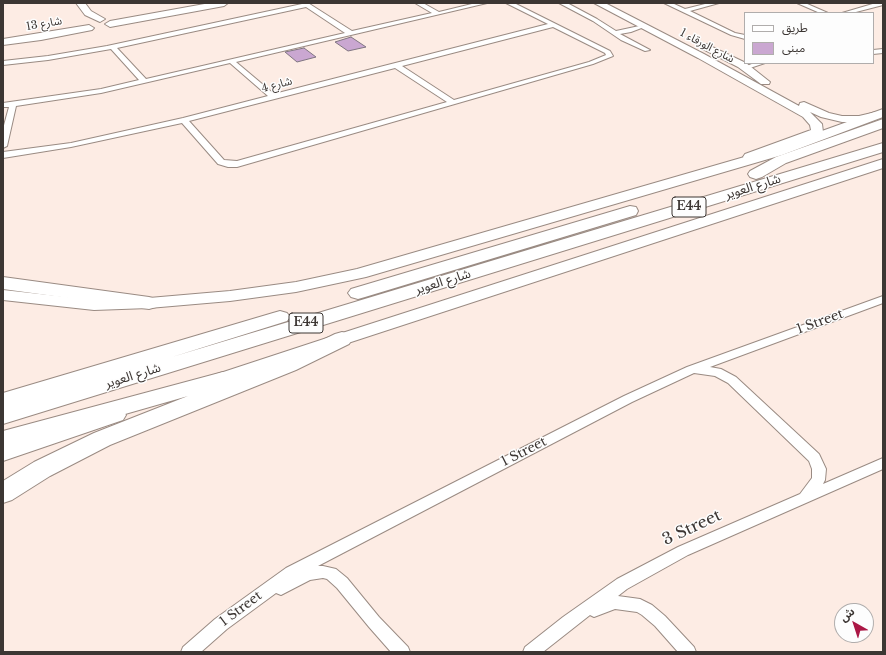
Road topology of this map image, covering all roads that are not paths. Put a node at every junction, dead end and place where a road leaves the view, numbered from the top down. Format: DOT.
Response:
graph roads {
  1 [pos="80,3"];
  2 [pos="209,3"];
  3 [pos="224,3"];
  4 [pos="418,3"];
  5 [pos="484,3"];
  6 [pos="509,3"];
  7 [pos="562,3"];
  8 [pos="598,3"];
  9 [pos="615,3"];
  10 [pos="667,3"];
  11 [pos="716,3"];
  12 [pos="800,3"];
  13 [pos="882,3"];
  14 [pos="306,4"];
  15 [pos="684,11"];
  16 [pos="822,12"];
  17 [pos="849,12"];
  18 [pos="437,14"];
  19 [pos="106,21"];
  20 [pos="87,22"];
  21 [pos="553,25"];
  22 [pos="642,26"];
  23 [pos="350,33"];
  24 [pos="616,33"];
  25 [pos="744,37"];
  26 [pos="3,38"];
  27 [pos="3,42"];
  28 [pos="113,47"];
  29 [pos="647,50"];
  30 [pos="722,55"];
  31 [pos="701,56"];
  32 [pos="231,61"];
  33 [pos="3,63"];
  34 [pos="758,64"];
  35 [pos="396,65"];
  36 [pos="750,66"];
  37 [pos="144,81"];
  38 [pos="272,97"];
  39 [pos="452,102"];
  40 [pos="12,104"];
  41 [pos="3,105"];
  42 [pos="882,117"];
  43 [pos="184,120"];
  44 [pos="883,135"];
  45 [pos="3,146"];
  46 [pos="883,147"];
  47 [pos="3,155"];
  48 [pos="883,164"];
  49 [pos="718,168"];
  50 [pos="883,168"];
  51 [pos="860,171"];
  52 [pos="763,178"];
  53 [pos="3,283"];
  54 [pos="3,295"];
  55 [pos="883,299"];
  56 [pos="149,303"];
  57 [pos="342,339"];
  58 [pos="692,370"];
  59 [pos="233,376"];
  60 [pos="3,401"];
  61 [pos="3,416"];
  62 [pos="3,440"];
  63 [pos="3,453"];
  64 [pos="883,463"];
  65 [pos="3,493"];
  66 [pos="804,497"];
  67 [pos="249,603"];
  68 [pos="568,622"];
  69 [pos="189,652"];
  70 [pos="402,652"];
  71 [pos="531,652"];
  72 [pos="688,652"];
  1 -- 20 [label="main road"];
  2 -- 19 [label="main road"];
  3 -- 19 [label="main road"];
  4 -- 18 [label="street"];
  5 -- 18 [label="street"];
  6 -- 21 [label="street"];
  7 -- 24 [label="street"];
  8 -- 22 [label="main road, شارع الورقاء 1"];
  9 -- 30 [label="main road, شارع الورقاء 1"];
  10 -- 15 [label="street"];
  11 -- 15 [label="street"];
  12 -- 16 [label="street"];
  13 -- 17 [label="street"];
  14 -- 23 [label="street"];
  14 -- 28 [label="street"];
  15 -- 25 [label="street"];
  18 -- 23 [label="street"];
  19 -- 20 [label="main road"];
  20 -- 26 [label="main road, شارع 13"];
  20 -- 27 [label="main road, شارع 13"];
  21 -- 35 [label="street, شارع 4"];
  21 -- 39 [label="street"];
  22 -- 24 [label="street"];
  22 -- 31 [label="main road, شارع الورقاء 1"];
  23 -- 32 [label="street"];
  24 -- 29 [label="street"];
  28 -- 33 [label="street"];
  28 -- 37 [label="street"];
  30 -- 31 [label="main road"];
  30 -- 42 [label="main road, شارع الورقاء 1"];
  31 -- 49 [label="main road, شارع الورقاء 1"];
  32 -- 37 [label="street"];
  32 -- 38 [label="street"];
  34 -- 36 [label="street"];
  35 -- 38 [label="street, شارع 4"];
  35 -- 39 [label="street"];
  37 -- 40 [label="street"];
  38 -- 43 [label="street, شارع 4"];
  39 -- 43 [label="street"];
  40 -- 41 [label="street"];
  40 -- 45 [label="street"];
  42 -- 49 [label="main road"];
  42 -- 52 [label="highway"];
  43 -- 47 [label="street, شارع 4"];
  44 -- 52 [label="highway, شارع العوير / E44"];
  46 -- 52 [label="highway, شارع العوير / E44"];
  48 -- 51 [label="main road"];
  49 -- 56 [label="main road"];
  50 -- 51 [label="main road"];
  51 -- 57 [label="main road"];
  52 -- 60 [label="highway, شارع العوير / E44"];
  52 -- 61 [label="highway, شارع العوير / E44"];
  53 -- 56 [label="highway"];
  54 -- 56 [label="main road"];
  55 -- 58 [label="street, 1 Street"];
  57 -- 59 [label="main road"];
  57 -- 65 [label="highway"];
  58 -- 66 [label="street"];
  58 -- 67 [label="street, 1 Street"];
  59 -- 62 [label="highway"];
  59 -- 63 [label="main road"];
  64 -- 66 [label="street, 3 Street"];
  66 -- 68 [label="street, 3 Street"];
  67 -- 69 [label="street, 1 Street"];
  67 -- 70 [label="street"];
  68 -- 71 [label="street, 3 Street"];
  68 -- 72 [label="street"];
}
